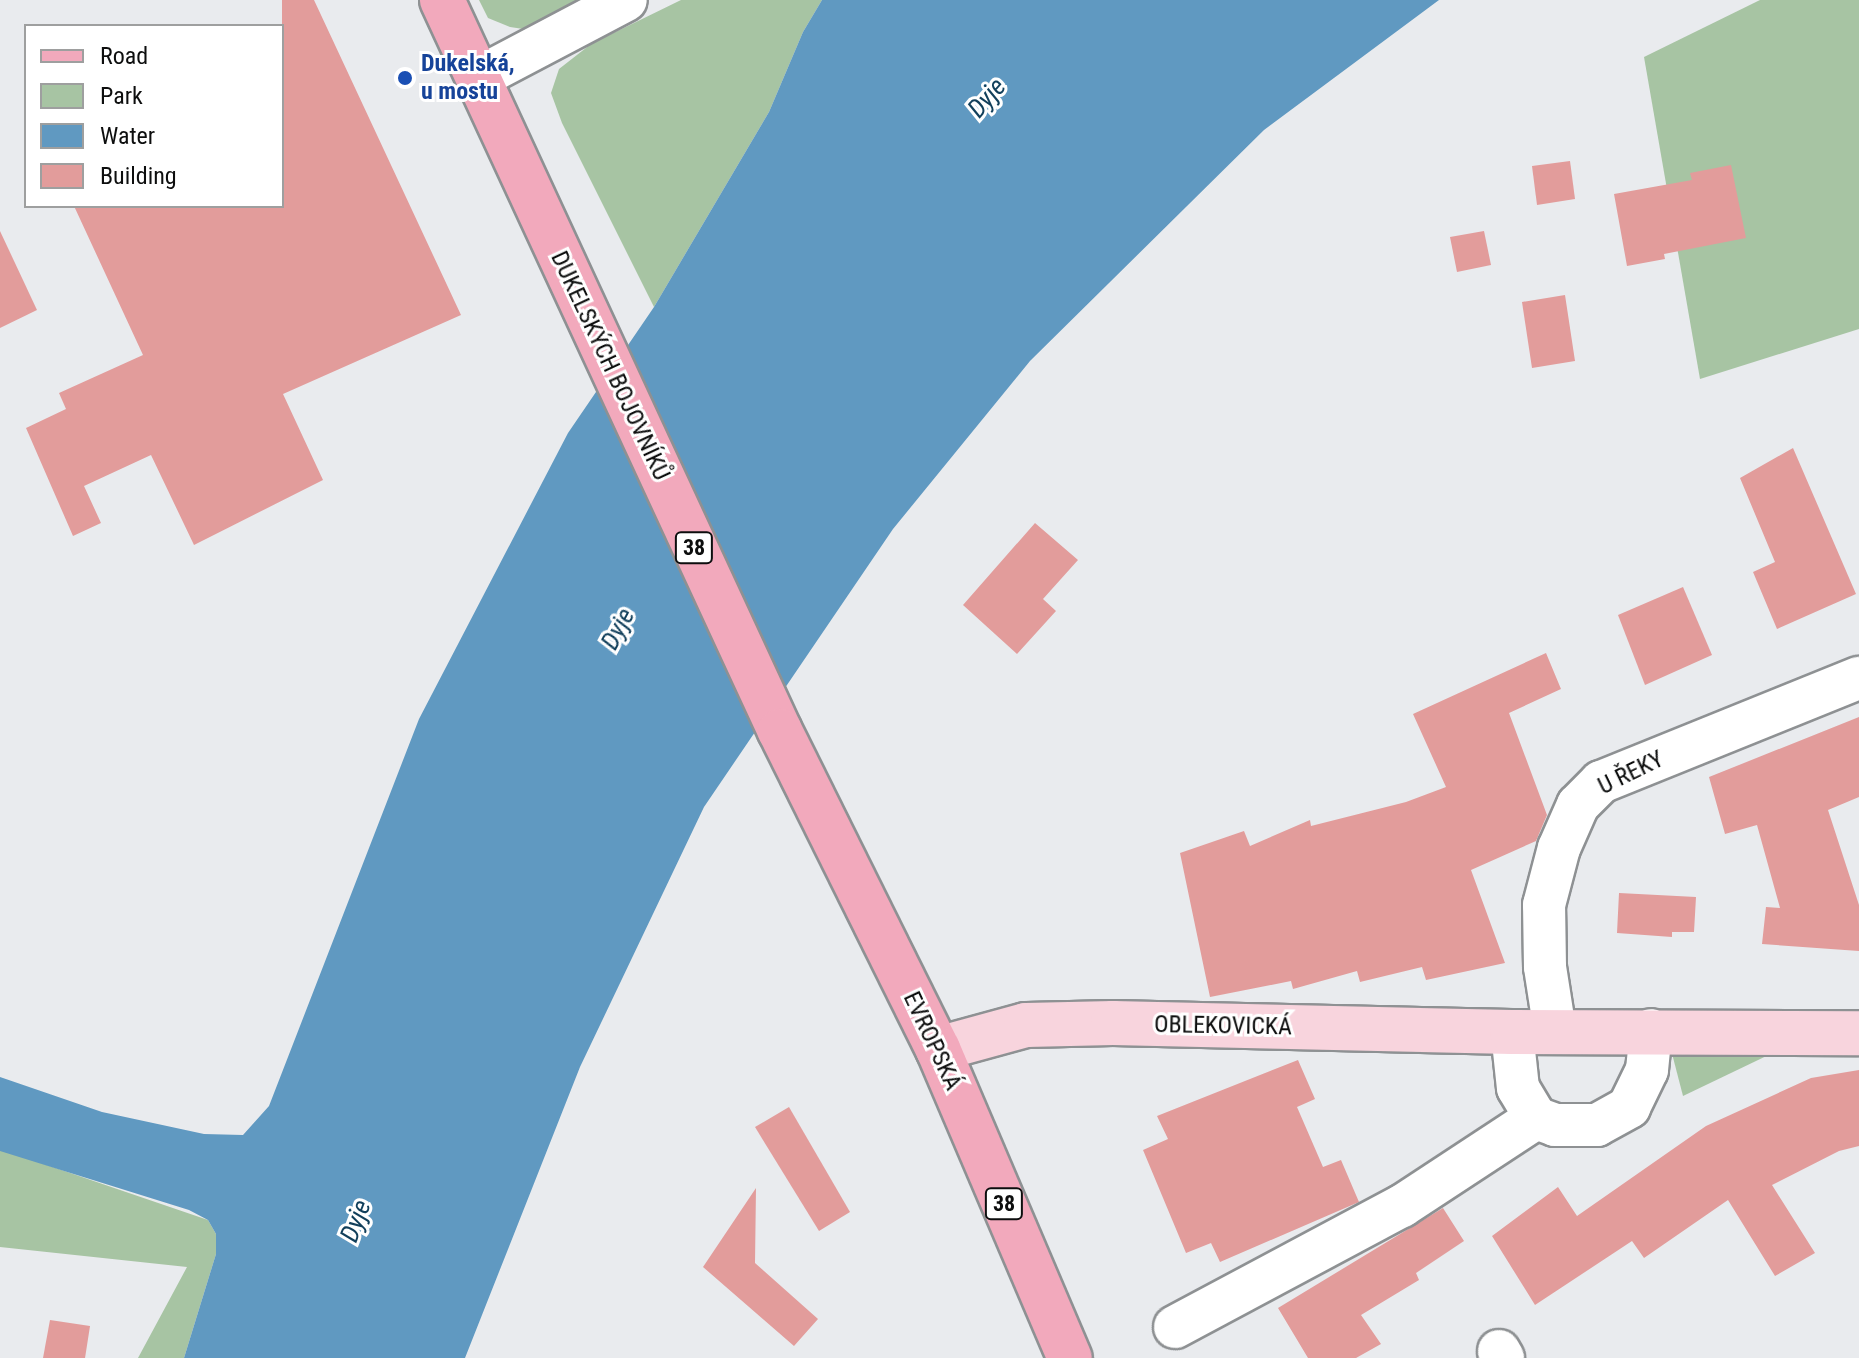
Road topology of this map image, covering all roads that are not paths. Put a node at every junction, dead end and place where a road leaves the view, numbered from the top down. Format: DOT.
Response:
graph roads {
  1 [pos="442,0"];
  2 [pos="626,0"];
  3 [pos="478,78"];
  4 [pos="1859,678"];
  5 [pos="780,731"];
  6 [pos="1651,1030"];
  7 [pos="1555,1031"];
  8 [pos="1512,1032"];
  9 [pos="1859,1033"];
  10 [pos="938,1049"];
  11 [pos="1536,1118"];
  12 [pos="1175,1327"];
  13 [pos="1070,1358"];
  1 -- 3 [label="main road, DUKELSKÝCH BOJOVNÍKŮ / 38"];
  2 -- 3 [label="street"];
  3 -- 5 [label="main road, DUKELSKÝCH BOJOVNÍKŮ / 38"];
  4 -- 7 [label="street, U ŘEKY"];
  5 -- 10 [label="main road, EVROPSKÁ / 38"];
  6 -- 7 [label="street, OBLEKOVICKÁ"];
  6 -- 9 [label="street, OBLEKOVICKÁ"];
  6 -- 11 [label="street"];
  7 -- 8 [label="street, OBLEKOVICKÁ"];
  8 -- 10 [label="street, OBLEKOVICKÁ"];
  8 -- 11 [label="street"];
  10 -- 13 [label="main road, EVROPSKÁ / 38"];
  11 -- 12 [label="street"];
}
